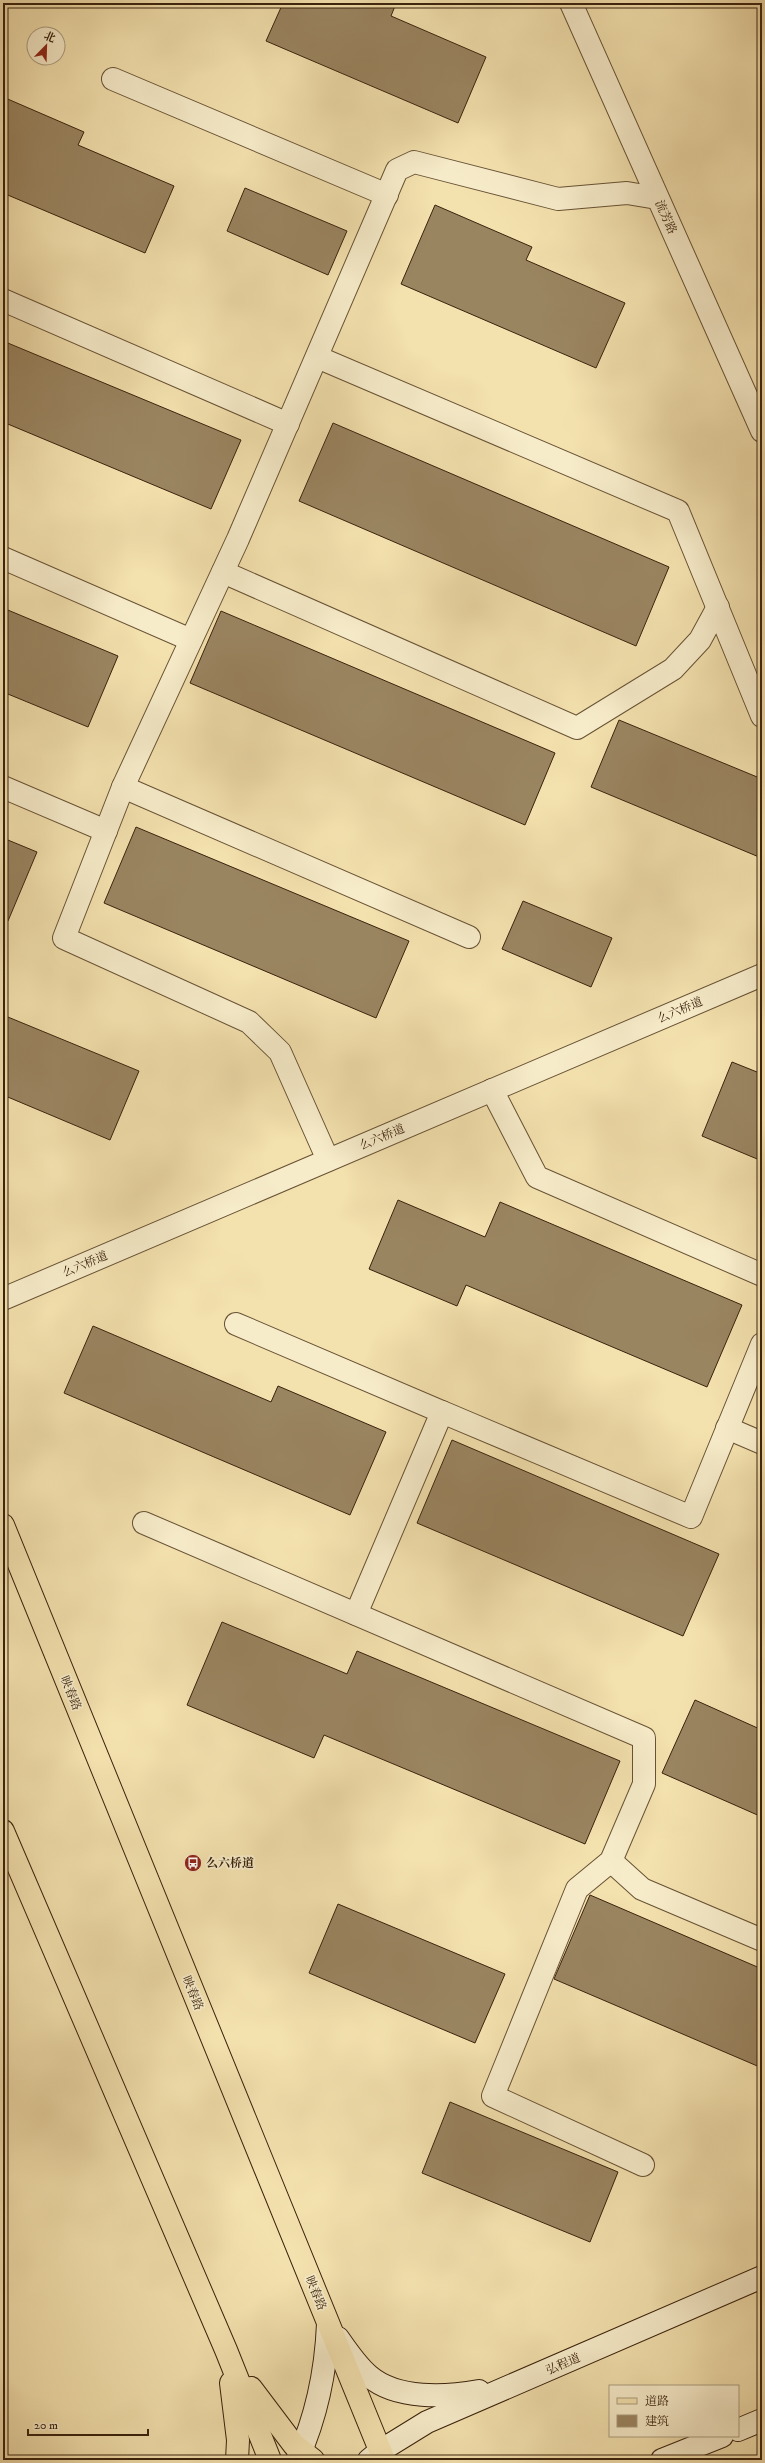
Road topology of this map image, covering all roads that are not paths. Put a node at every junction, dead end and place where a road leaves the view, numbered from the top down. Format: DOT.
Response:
graph roads {
  1 [pos="571,3"];
  2 [pos="113,79"];
  3 [pos="387,195"];
  4 [pos="657,198"];
  5 [pos="3,300"];
  6 [pos="317,357"];
  7 [pos="288,424"];
  8 [pos="762,432"];
  9 [pos="3,558"];
  10 [pos="223,572"];
  11 [pos="718,607"];
  12 [pos="191,640"];
  13 [pos="762,716"];
  14 [pos="3,787"];
  15 [pos="123,787"];
  16 [pos="106,831"];
  17 [pos="469,937"];
  18 [pos="762,975"];
  19 [pos="492,1090"];
  20 [pos="328,1160"];
  21 [pos="762,1275"];
  22 [pos="3,1299"];
  23 [pos="236,1324"];
  24 [pos="762,1344"];
  25 [pos="442,1412"];
  26 [pos="727,1428"];
  27 [pos="762,1443"];
  28 [pos="144,1523"];
  29 [pos="3,1525"];
  30 [pos="356,1614"];
  31 [pos="3,1831"];
  32 [pos="611,1861"];
  33 [pos="762,1940"];
  34 [pos="643,2165"];
  35 [pos="762,2277"];
  36 [pos="328,2324"];
  37 [pos="226,2350"];
  38 [pos="512,2386"];
  39 [pos="762,2420"];
  40 [pos="739,2430"];
  41 [pos="720,2437"];
  42 [pos="303,2457"];
  43 [pos="377,2457"];
  44 [pos="237,2460"];
  45 [pos="270,2460"];
  46 [pos="662,2460"];
  1 -- 4 [label="street, 流芳路"];
  2 -- 3 [label="street"];
  3 -- 4 [label="street"];
  3 -- 6 [label="street"];
  4 -- 8 [label="street, 流芳路"];
  5 -- 7 [label="street"];
  6 -- 7 [label="street"];
  6 -- 11 [label="street"];
  7 -- 10 [label="street"];
  9 -- 12 [label="street"];
  10 -- 11 [label="street"];
  10 -- 12 [label="street"];
  11 -- 13 [label="street"];
  12 -- 15 [label="street"];
  14 -- 16 [label="street"];
  15 -- 16 [label="street"];
  15 -- 17 [label="street"];
  16 -- 20 [label="street"];
  18 -- 19 [label="street, 么六桥道"];
  19 -- 20 [label="street, 么六桥道"];
  19 -- 21 [label="street"];
  20 -- 22 [label="street, 么六桥道"];
  23 -- 25 [label="street"];
  24 -- 26 [label="street"];
  25 -- 26 [label="street"];
  25 -- 30 [label="street"];
  26 -- 27 [label="street"];
  28 -- 30 [label="street"];
  29 -- 36 [label="main road, 映春路"];
  30 -- 32 [label="street"];
  31 -- 37 [label="main road"];
  32 -- 33 [label="street"];
  32 -- 34 [label="street"];
  35 -- 38 [label="street, 弘程道"];
  36 -- 38 [label="street"];
  36 -- 42 [label="street"];
  36 -- 43 [label="main road, 映春路"];
  37 -- 42 [label="main road"];
  37 -- 44 [label="main road"];
  37 -- 45 [label="main road"];
  38 -- 43 [label="street, 弘程道"];
  39 -- 40 [label="street"];
  41 -- 46 [label="street"];
}
